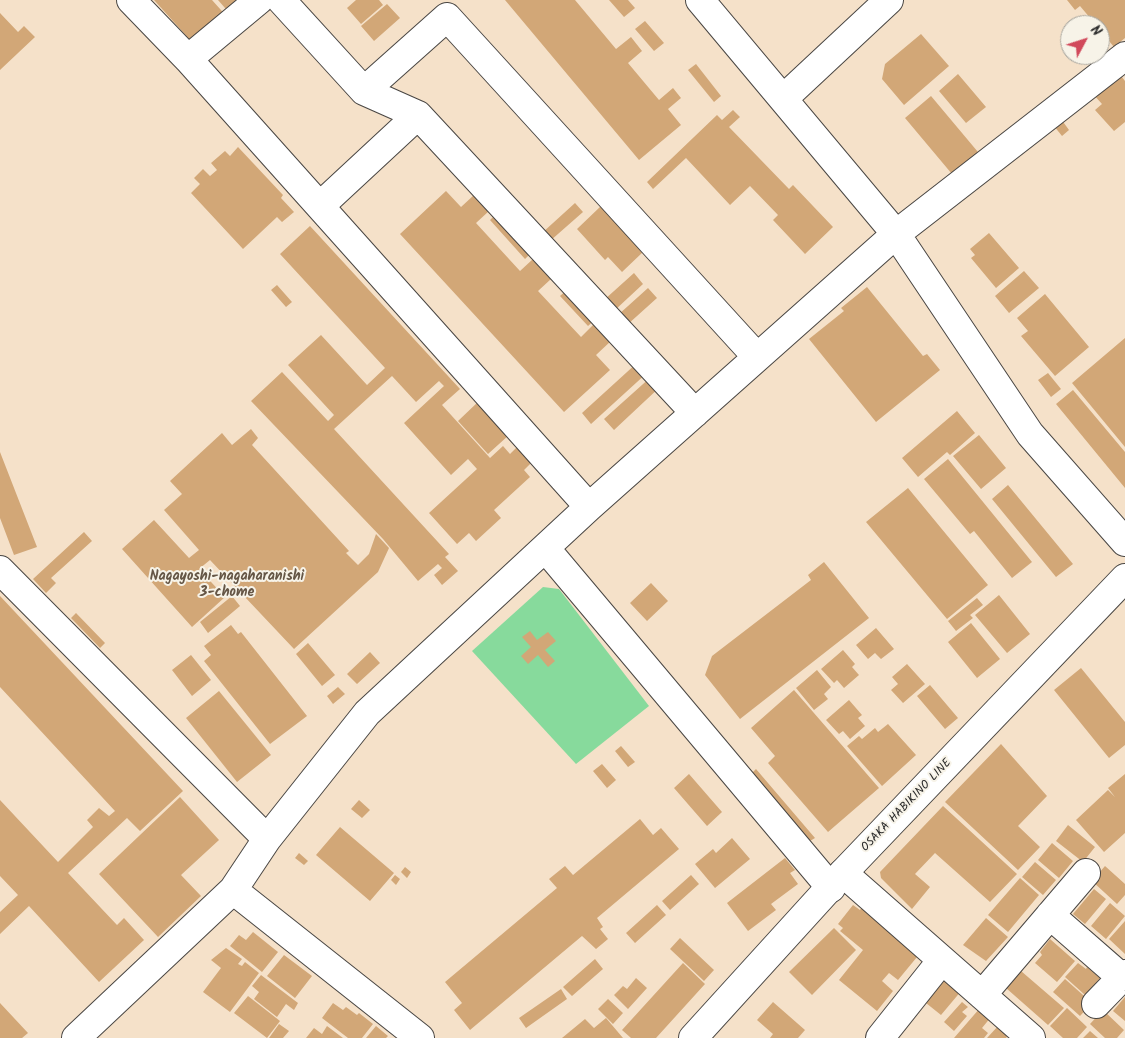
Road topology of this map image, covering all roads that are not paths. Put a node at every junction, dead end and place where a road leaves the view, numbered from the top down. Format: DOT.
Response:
graph roads {
  1 [pos="131,0"];
  2 [pos="259,0"];
  3 [pos="281,0"];
  4 [pos="700,0"];
  5 [pos="889,0"];
  6 [pos="1125,56"];
  7 [pos="188,59"];
  8 [pos="364,91"];
  9 [pos="784,98"];
  10 [pos="418,115"];
  11 [pos="320,206"];
  12 [pos="896,234"];
  13 [pos="757,357"];
  14 [pos="695,413"];
  15 [pos="589,507"];
  16 [pos="1125,542"];
  17 [pos="546,548"];
  18 [pos="0,570"];
  19 [pos="1125,578"];
  20 [pos="267,839"];
  21 [pos="1086,873"];
  22 [pos="837,881"];
  23 [pos="233,890"];
  24 [pos="1050,915"];
  25 [pos="942,960"];
  26 [pos="1123,976"];
  27 [pos="982,994"];
  28 [pos="1096,1004"];
  29 [pos="76,1038"];
  30 [pos="420,1038"];
  31 [pos="693,1038"];
  32 [pos="880,1038"];
  33 [pos="1032,1038"];
  1 -- 7 [label="street"];
  2 -- 7 [label="street"];
  3 -- 8 [label="street"];
  4 -- 9 [label="street"];
  5 -- 9 [label="street"];
  6 -- 12 [label="street"];
  7 -- 11 [label="street"];
  8 -- 10 [label="street"];
  8 -- 13 [label="street"];
  9 -- 12 [label="street"];
  10 -- 11 [label="street"];
  10 -- 14 [label="street"];
  11 -- 15 [label="street"];
  12 -- 13 [label="street"];
  12 -- 16 [label="street"];
  13 -- 14 [label="street"];
  14 -- 15 [label="street"];
  15 -- 17 [label="street"];
  17 -- 20 [label="street"];
  17 -- 22 [label="street"];
  18 -- 20 [label="street"];
  19 -- 22 [label="street, OSAKA HABIKINO LINE"];
  20 -- 23 [label="street"];
  21 -- 24 [label="street"];
  22 -- 25 [label="street"];
  22 -- 31 [label="street, OSAKA HABIKINO LINE"];
  23 -- 29 [label="street"];
  23 -- 30 [label="street"];
  24 -- 26 [label="street"];
  24 -- 27 [label="street"];
  25 -- 27 [label="street"];
  25 -- 32 [label="street"];
  26 -- 28 [label="street"];
  27 -- 33 [label="street"];
}
